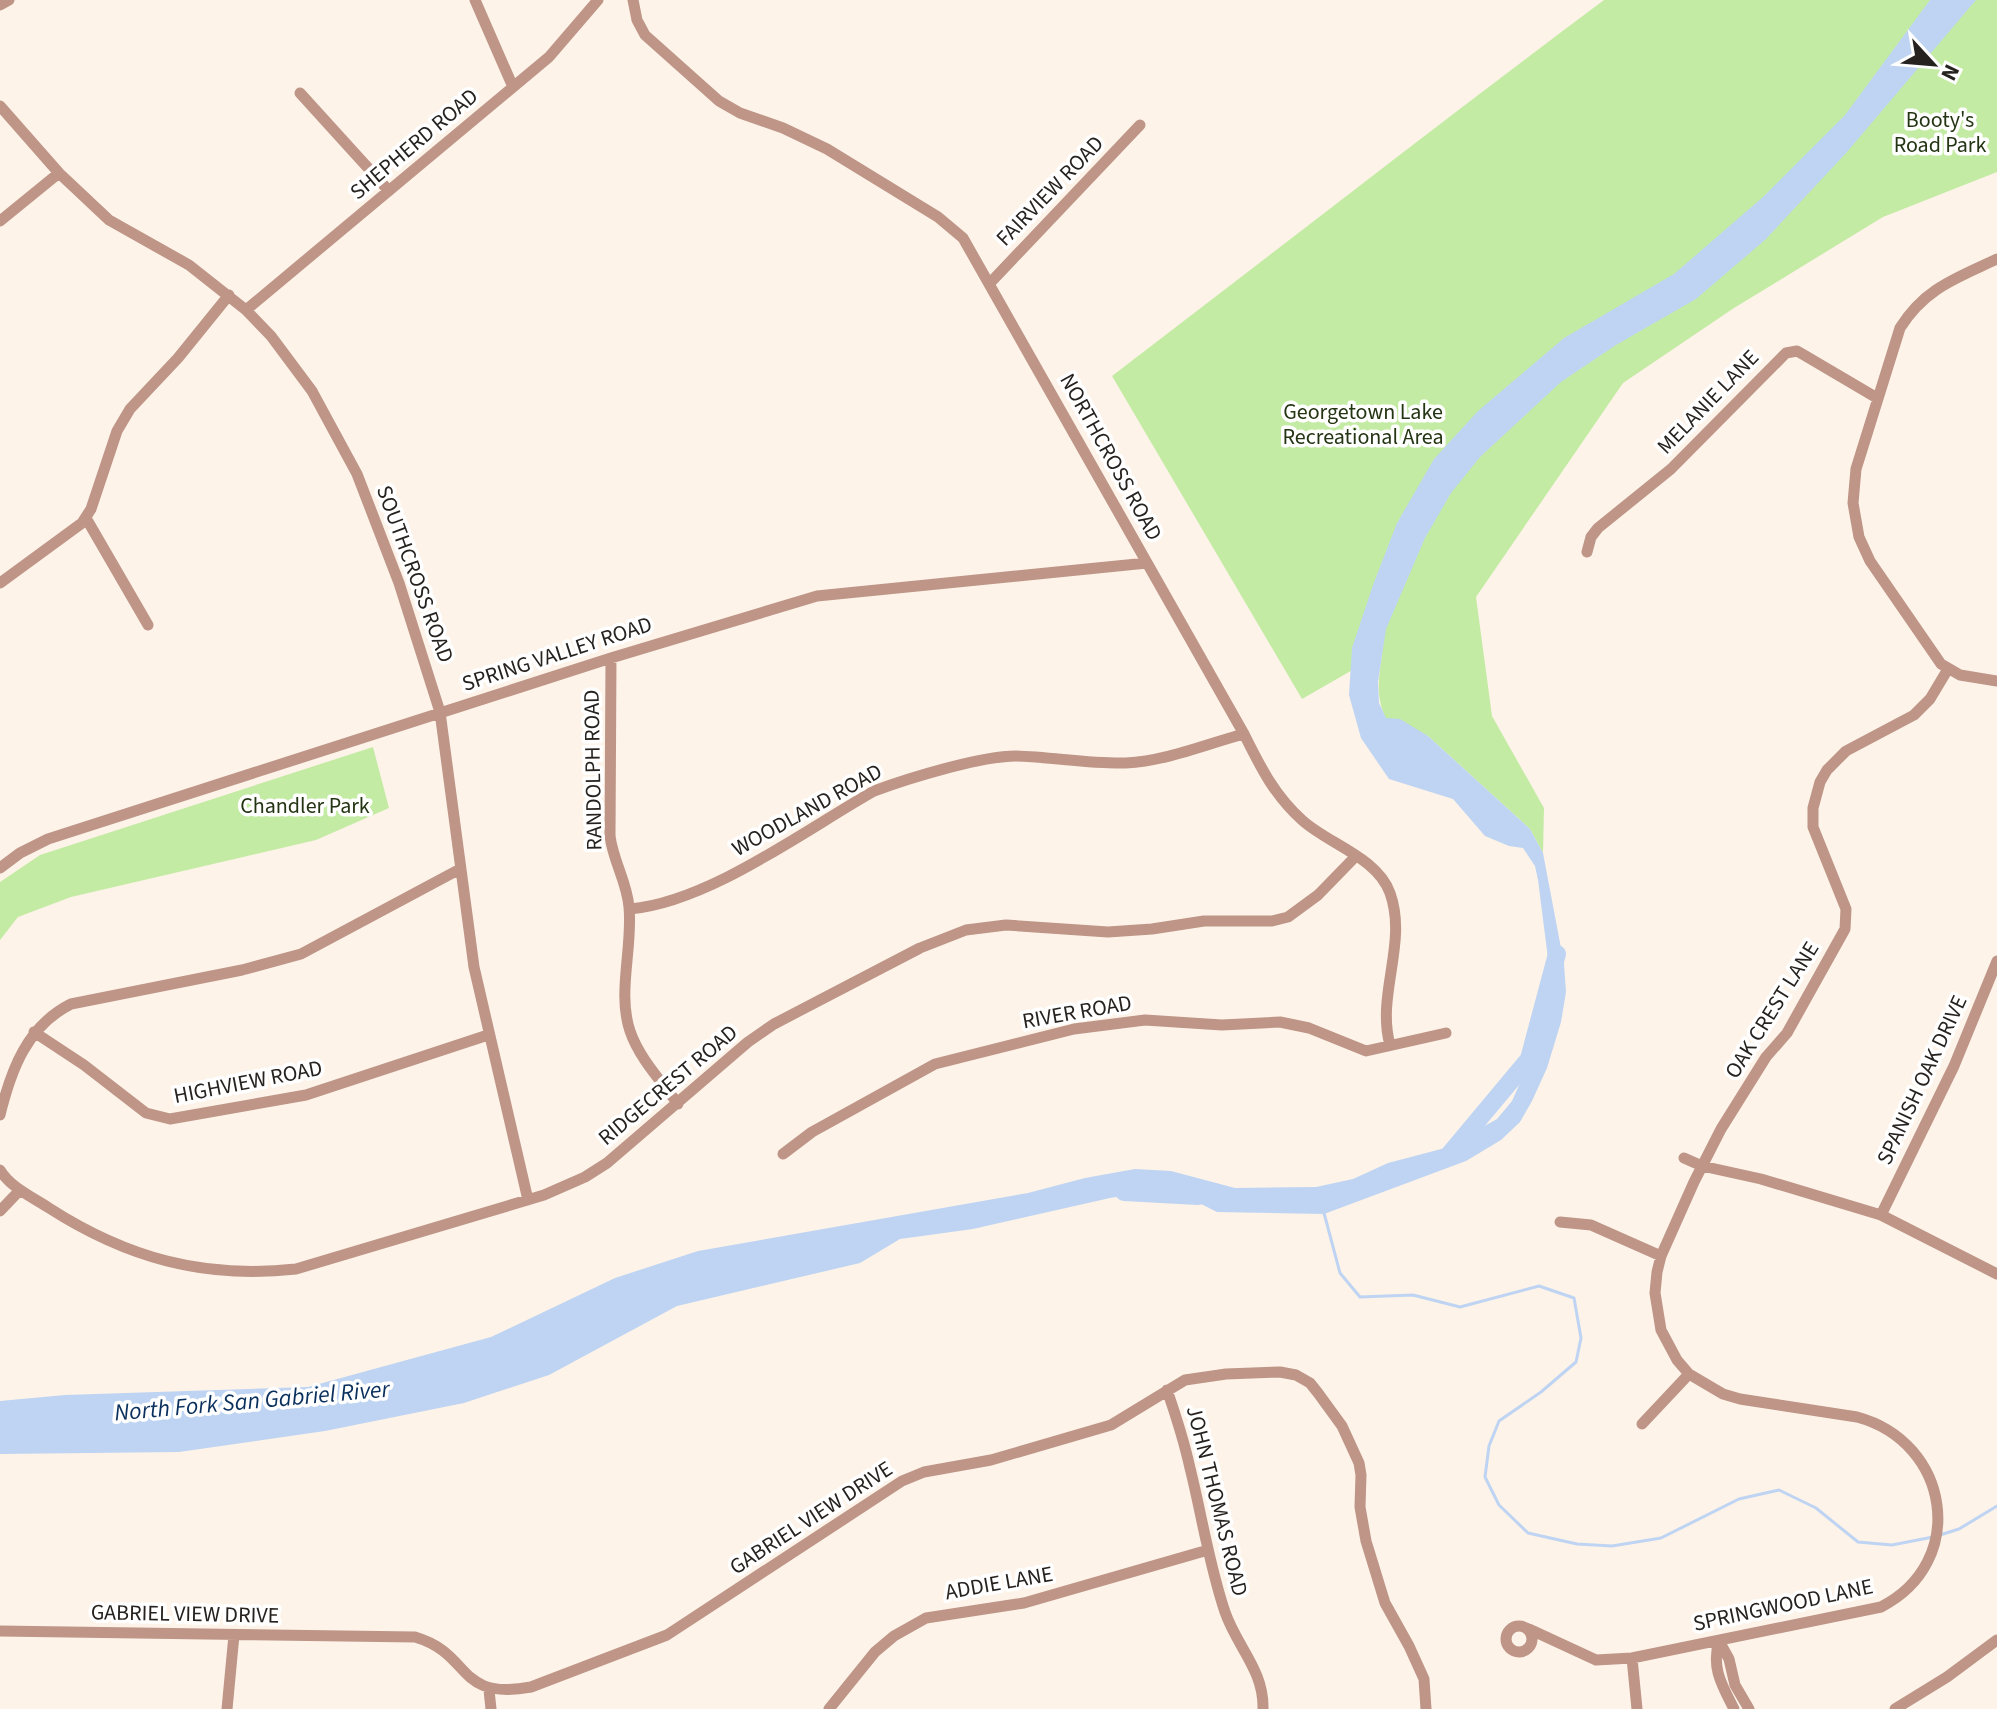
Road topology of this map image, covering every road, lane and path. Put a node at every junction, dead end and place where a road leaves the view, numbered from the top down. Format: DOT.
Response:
graph roads {
  1 [pos="9,0"];
  2 [pos="475,0"];
  3 [pos="598,0"];
  4 [pos="633,0"];
  5 [pos="0,5"];
  6 [pos="513,87"];
  7 [pos="300,93"];
  8 [pos="0,106"];
  9 [pos="1140,125"];
  10 [pos="59,173"];
  11 [pos="389,191"];
  12 [pos="0,221"];
  13 [pos="1997,259"];
  14 [pos="990,283"];
  15 [pos="229,295"];
  16 [pos="246,310"];
  17 [pos="1877,398"];
  18 [pos="86,518"];
  19 [pos="1587,552"];
  20 [pos="1147,563"];
  21 [pos="0,583"];
  22 [pos="148,625"];
  23 [pos="611,658"];
  24 [pos="1948,669"];
  25 [pos="1997,681"];
  26 [pos="440,712"];
  27 [pos="1244,734"];
  28 [pos="1355,857"];
  29 [pos="0,868"];
  30 [pos="460,869"];
  31 [pos="630,909"];
  32 [pos="1997,961"];
  33 [pos="34,1032"];
  34 [pos="1446,1033"];
  35 [pos="488,1035"];
  36 [pos="1390,1045"];
  37 [pos="678,1104"];
  38 [pos="0,1115"];
  39 [pos="783,1154"];
  40 [pos="1684,1158"];
  41 [pos="1702,1166"];
  42 [pos="0,1170"];
  43 [pos="20,1190"];
  44 [pos="528,1200"];
  45 [pos="0,1211"];
  46 [pos="1881,1215"];
  47 [pos="1560,1222"];
  48 [pos="1661,1256"];
  49 [pos="1997,1274"];
  50 [pos="1689,1374"];
  51 [pos="1167,1390"];
  52 [pos="1642,1424"];
  53 [pos="1208,1550"];
  54 [pos="1529,1629"];
  55 [pos="0,1631"];
  56 [pos="234,1635"];
  57 [pos="1997,1640"];
  58 [pos="1719,1641"];
  59 [pos="1632,1658"];
  60 [pos="489,1690"];
  61 [pos="227,1709"];
  62 [pos="491,1709"];
  63 [pos="829,1709"];
  64 [pos="1263,1709"];
  65 [pos="1426,1709"];
  66 [pos="1637,1709"];
  67 [pos="1734,1709"];
  68 [pos="1749,1709"];
  69 [pos="1895,1709"];
  1 -- 5 [label="street"];
  2 -- 6 [label="street"];
  3 -- 6 [label="street, SHEPHERD ROAD"];
  4 -- 14 [label="street, NORTHCROSS ROAD"];
  6 -- 11 [label="street, SHEPHERD ROAD"];
  7 -- 11 [label="street"];
  8 -- 10 [label="street, SOUTHCROSS ROAD"];
  9 -- 14 [label="street, FAIRVIEW ROAD"];
  10 -- 12 [label="street"];
  10 -- 15 [label="street, SOUTHCROSS ROAD"];
  11 -- 16 [label="street, SHEPHERD ROAD"];
  13 -- 17 [label="street"];
  14 -- 20 [label="street, NORTHCROSS ROAD"];
  15 -- 16 [label="street, SOUTHCROSS ROAD"];
  15 -- 18 [label="street"];
  16 -- 26 [label="street, SOUTHCROSS ROAD"];
  17 -- 19 [label="street, MELANIE LANE"];
  17 -- 24 [label="street"];
  18 -- 21 [label="street"];
  18 -- 22 [label="street"];
  20 -- 23 [label="street, SPRING VALLEY ROAD"];
  20 -- 27 [label="street, NORTHCROSS ROAD"];
  23 -- 26 [label="street, SPRING VALLEY ROAD"];
  23 -- 31 [label="street, RANDOLPH ROAD"];
  24 -- 25 [label="street"];
  24 -- 41 [label="street, OAK CREST LANE"];
  26 -- 29 [label="street, SPRING VALLEY ROAD"];
  26 -- 30 [label="street, SOUTHCROSS ROAD"];
  27 -- 28 [label="street, NORTHCROSS ROAD"];
  27 -- 31 [label="street, WOODLAND ROAD"];
  28 -- 36 [label="street, NORTHCROSS ROAD"];
  28 -- 37 [label="street, RIDGECREST ROAD"];
  30 -- 33 [label="street"];
  30 -- 35 [label="street, SOUTHCROSS ROAD"];
  31 -- 37 [label="street, RANDOLPH ROAD"];
  32 -- 46 [label="street, SPANISH OAK DRIVE"];
  33 -- 35 [label="street, HIGHVIEW ROAD"];
  33 -- 38 [label="street"];
  34 -- 36 [label="street, RIVER ROAD"];
  35 -- 44 [label="street, SOUTHCROSS ROAD"];
  36 -- 39 [label="street, RIVER ROAD"];
  37 -- 44 [label="street, RIDGECREST ROAD"];
  40 -- 41 [label="street"];
  41 -- 46 [label="street"];
  41 -- 48 [label="street, SPRINGWOOD LANE"];
  42 -- 43 [label="street, RIDGECREST ROAD"];
  43 -- 44 [label="street, RIDGECREST ROAD"];
  43 -- 45 [label="street"];
  46 -- 49 [label="street"];
  47 -- 48 [label="street"];
  48 -- 50 [label="street, SPRINGWOOD LANE"];
  50 -- 52 [label="street"];
  50 -- 58 [label="street, SPRINGWOOD LANE"];
  51 -- 53 [label="street, JOHN THOMAS ROAD"];
  51 -- 60 [label="street, GABRIEL VIEW DRIVE"];
  51 -- 65 [label="street, GABRIEL VIEW DRIVE"];
  53 -- 63 [label="street, ADDIE LANE"];
  53 -- 64 [label="street, JOHN THOMAS ROAD"];
  54 -- 59 [label="street, SPRINGWOOD LANE"];
  55 -- 56 [label="street, GABRIEL VIEW DRIVE"];
  56 -- 60 [label="street, GABRIEL VIEW DRIVE"];
  56 -- 61 [label="street"];
  57 -- 69 [label="street"];
  58 -- 59 [label="street, SPRINGWOOD LANE"];
  58 -- 67 [label="street"];
  58 -- 68 [label="street"];
  59 -- 66 [label="street"];
  60 -- 62 [label="street"];
}
